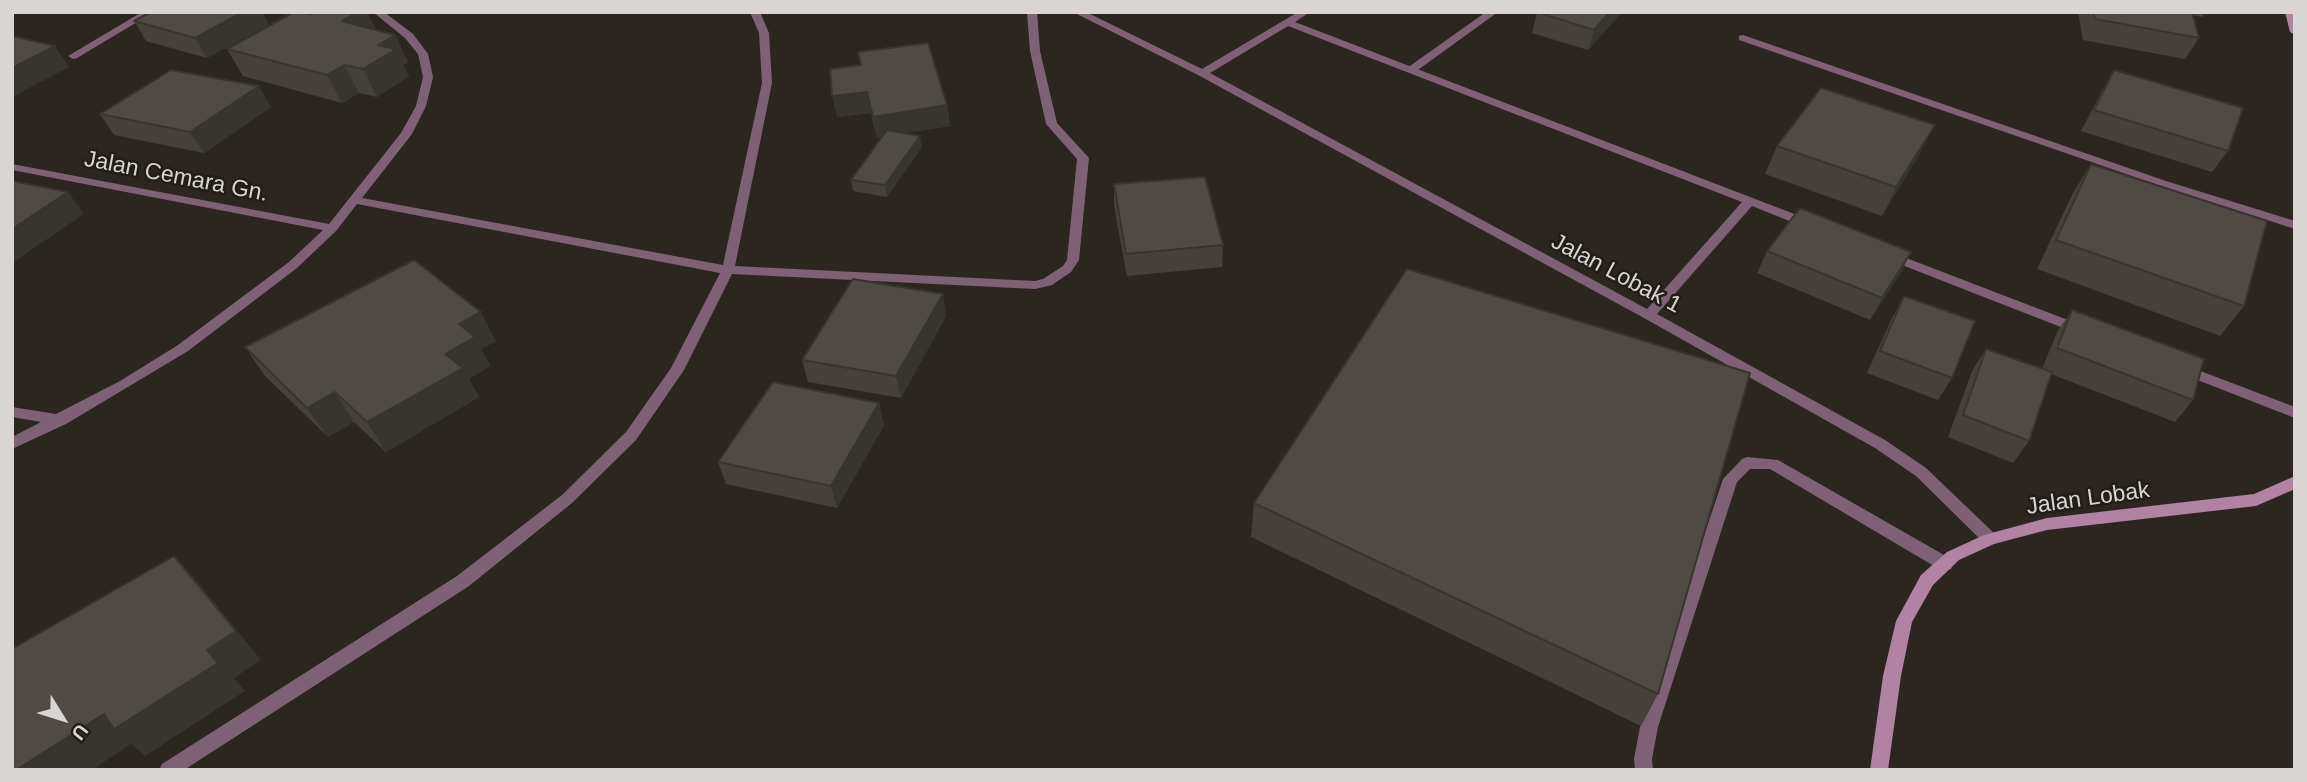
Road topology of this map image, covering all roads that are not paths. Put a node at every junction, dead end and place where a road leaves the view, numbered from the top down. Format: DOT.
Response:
graph roads {
  1 [pos="149,12"];
  2 [pos="378,12"];
  3 [pos="755,12"];
  4 [pos="1032,12"];
  5 [pos="1078,12"];
  6 [pos="1305,12"];
  7 [pos="1493,12"];
  8 [pos="2290,12"];
  9 [pos="1288,23"];
  10 [pos="2295,32"];
  11 [pos="1743,38"];
  12 [pos="73,56"];
  13 [pos="1411,71"];
  14 [pos="1202,73"];
  15 [pos="12,167"];
  16 [pos="353,200"];
  17 [pos="1751,201"];
  18 [pos="2295,225"];
  19 [pos="332,228"];
  20 [pos="1828,231"];
  21 [pos="1880,252"];
  22 [pos="728,270"];
  23 [pos="1649,315"];
  24 [pos="2100,337"];
  25 [pos="2165,362"];
  26 [pos="12,412"];
  27 [pos="2295,413"];
  28 [pos="61,420"];
  29 [pos="12,444"];
  30 [pos="2295,482"];
  31 [pos="1990,539"];
  32 [pos="1945,564"];
  33 [pos="168,770"];
  34 [pos="1644,770"];
  35 [pos="1879,770"];
  1 -- 12 [label="street"];
  2 -- 16 [label="street"];
  3 -- 22 [label="street"];
  4 -- 22 [label="street"];
  5 -- 14 [label="street, Jalan Lobak 1"];
  6 -- 9 [label="street"];
  7 -- 13 [label="street"];
  8 -- 10 [label="main road"];
  9 -- 13 [label="street"];
  9 -- 14 [label="street"];
  11 -- 18 [label="street"];
  13 -- 17 [label="street"];
  14 -- 23 [label="street, Jalan Lobak 1"];
  15 -- 19 [label="street, Jalan Cemara Gn."];
  16 -- 19 [label="street"];
  16 -- 22 [label="street"];
  17 -- 20 [label="street"];
  17 -- 23 [label="street"];
  19 -- 28 [label="street"];
  21 -- 24 [label="street"];
  22 -- 33 [label="street"];
  23 -- 31 [label="street, Jalan Lobak 1"];
  25 -- 27 [label="street"];
  26 -- 28 [label="street"];
  28 -- 29 [label="street"];
  30 -- 31 [label="main road, Jalan Lobak"];
  31 -- 32 [label="main road, Jalan Lobak"];
  32 -- 34 [label="street"];
  32 -- 35 [label="main road, Jalan Lobak"];
}
